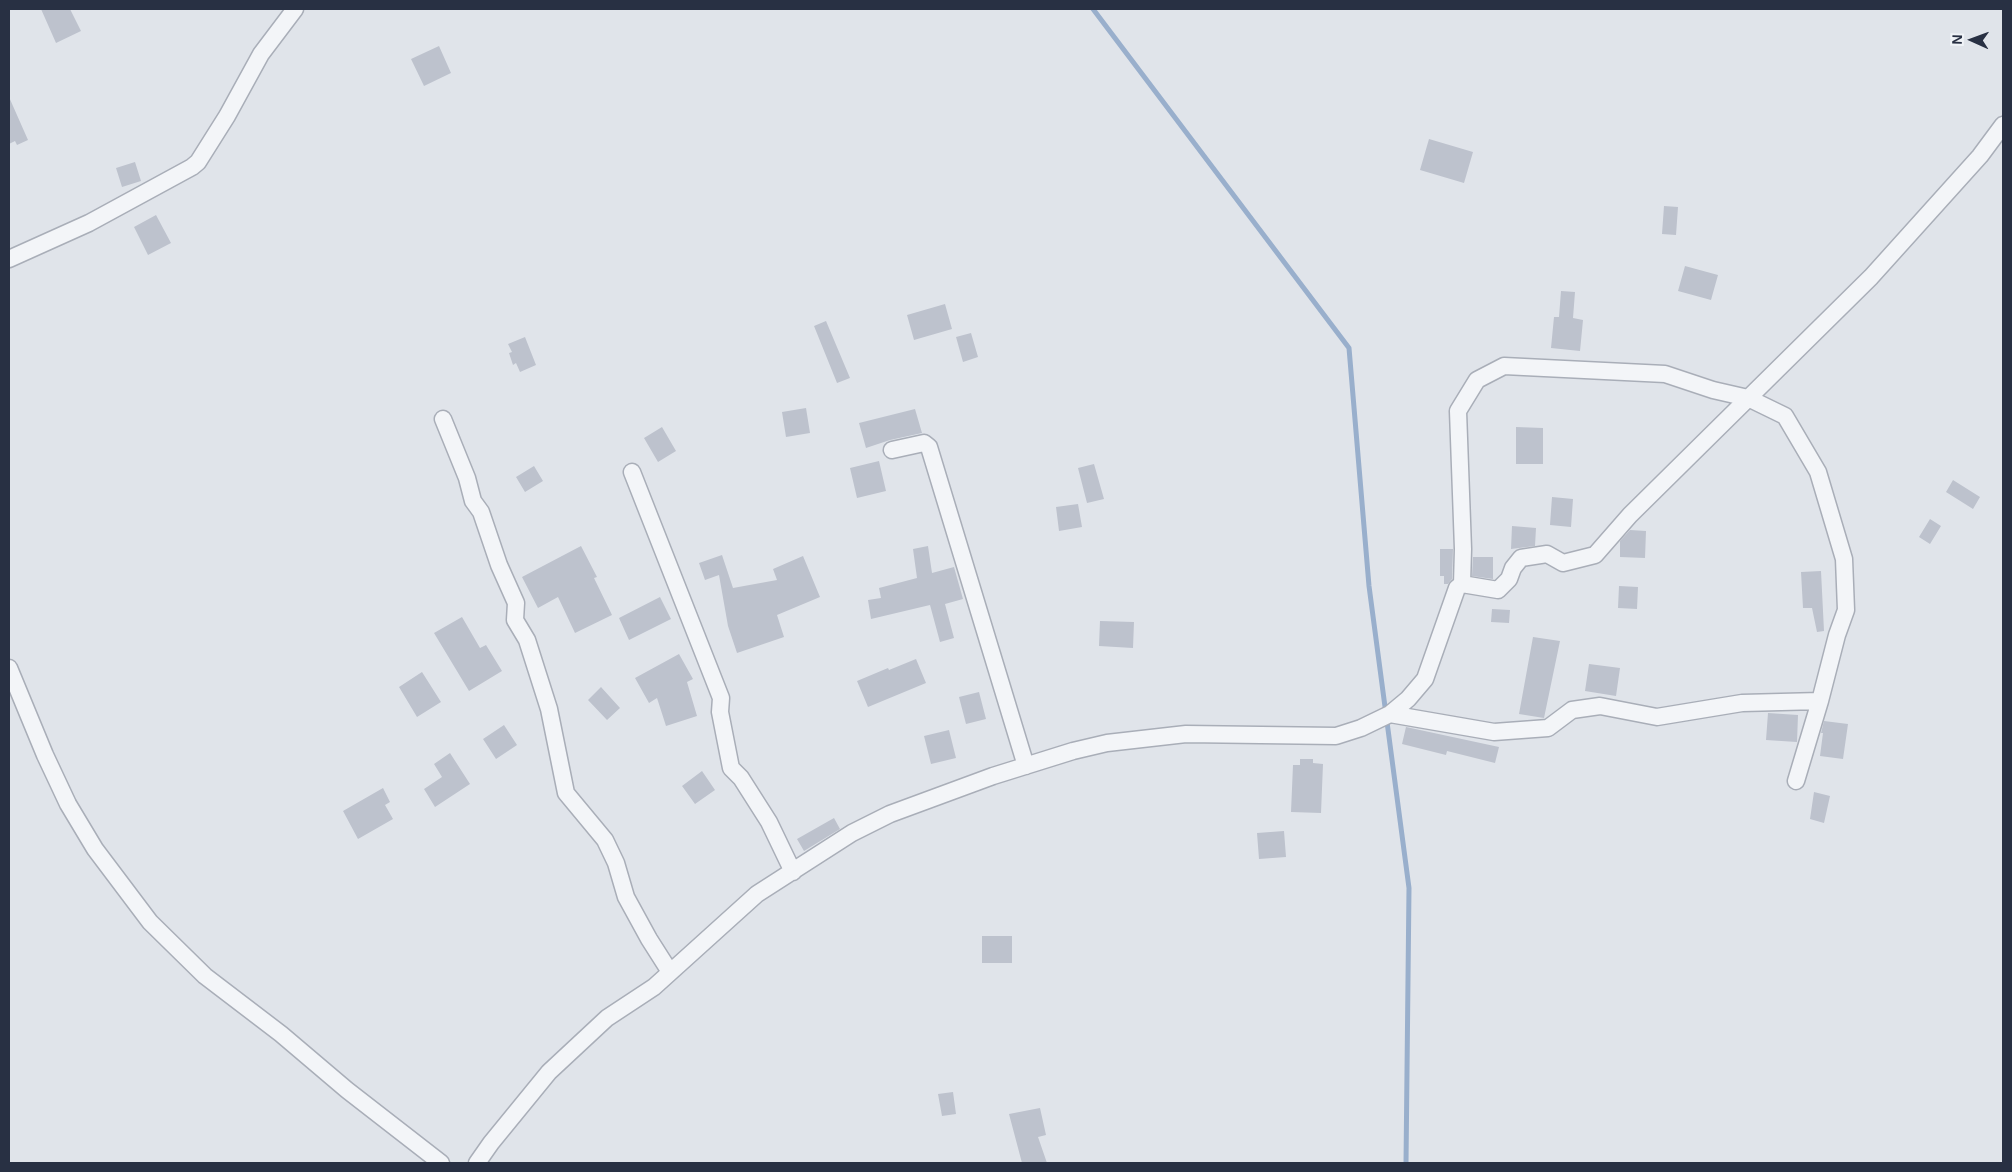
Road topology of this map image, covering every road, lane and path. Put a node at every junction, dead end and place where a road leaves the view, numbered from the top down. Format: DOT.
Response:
graph roads {
  1 [pos="295,9"];
  2 [pos="2003,125"];
  3 [pos="9,259"];
  4 [pos="1748,398"];
  5 [pos="443,419"];
  6 [pos="892,450"];
  7 [pos="632,472"];
  8 [pos="1462,584"];
  9 [pos="9,668"];
  10 [pos="1820,701"];
  11 [pos="1390,714"];
  12 [pos="1026,766"];
  13 [pos="1796,781"];
  14 [pos="794,872"];
  15 [pos="670,972"];
  16 [pos="441,1163"];
  17 [pos="477,1163"];
  1 -- 3 [label="street"];
  2 -- 4 [label="street"];
  4 -- 8 [label="street"];
  4 -- 8 [label="street"];
  4 -- 10 [label="street"];
  5 -- 15 [label="street"];
  6 -- 12 [label="street"];
  7 -- 14 [label="street"];
  8 -- 11 [label="street"];
  9 -- 16 [label="street"];
  10 -- 11 [label="street"];
  10 -- 13 [label="street"];
  11 -- 12 [label="street"];
  12 -- 14 [label="street"];
  14 -- 15 [label="street"];
  15 -- 17 [label="street"];
}
